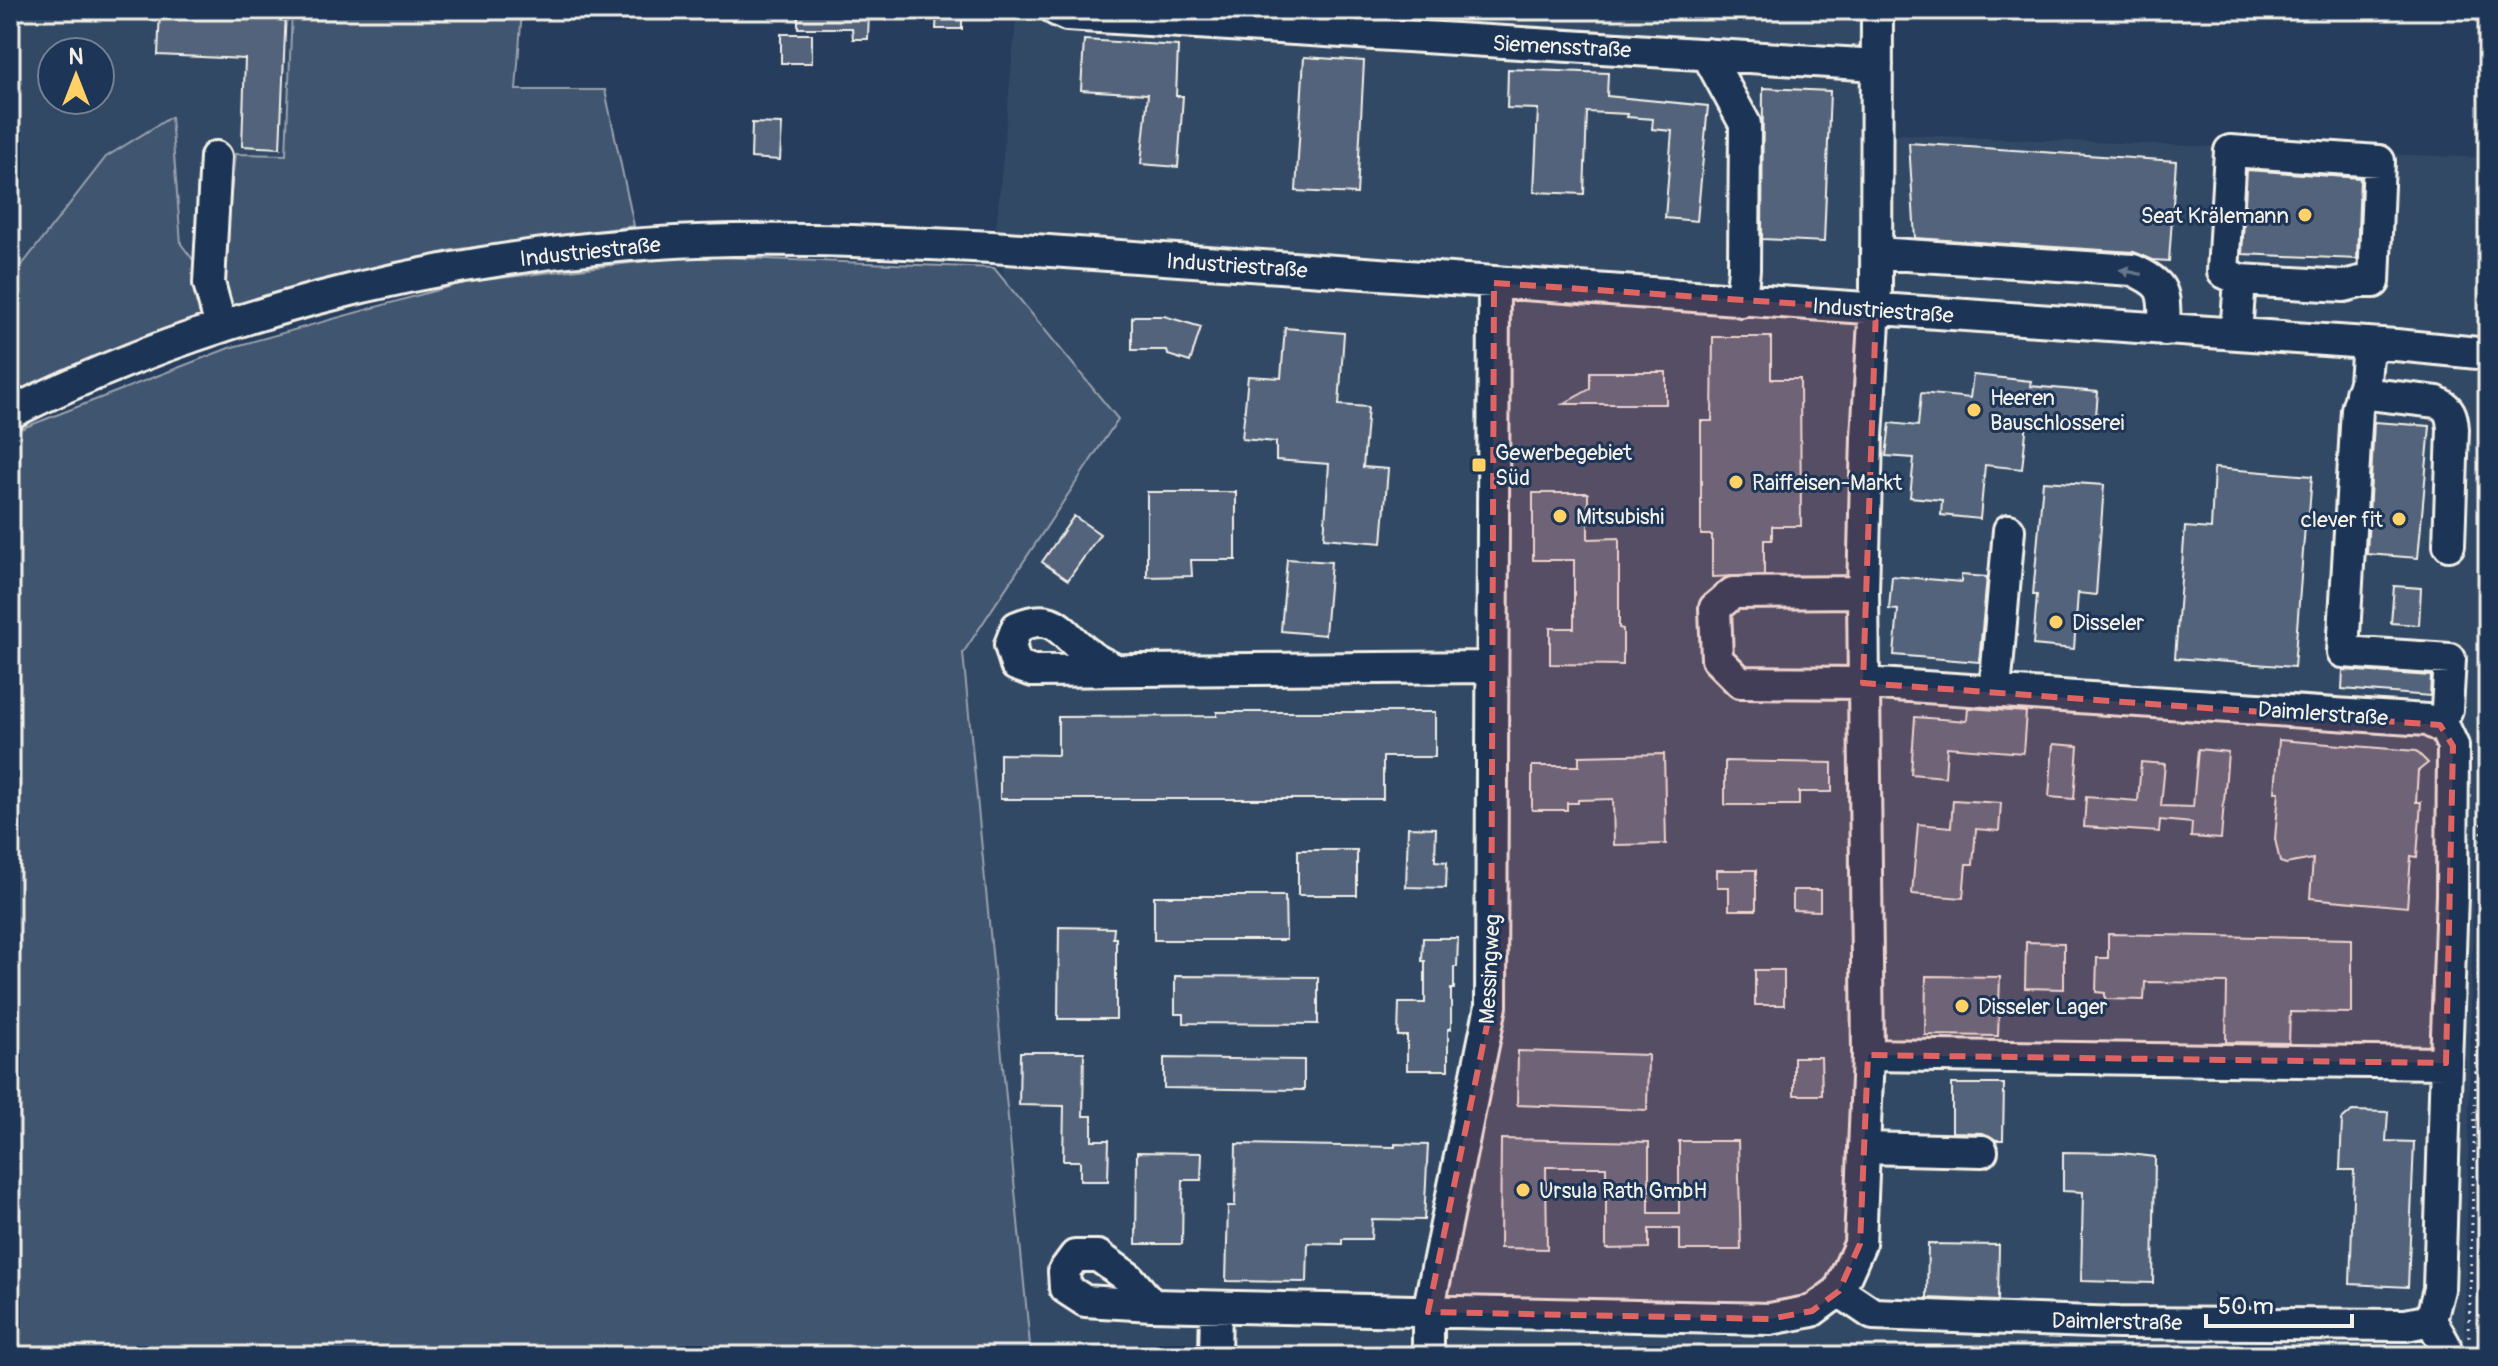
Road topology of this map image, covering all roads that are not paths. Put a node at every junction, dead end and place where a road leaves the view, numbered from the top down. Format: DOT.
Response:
graph roads {
  1 [pos="1056,10"];
  2 [pos="1877,10"];
  3 [pos="1707,54"];
  4 [pos="1877,65"];
  5 [pos="216,157"];
  6 [pos="1876,253"];
  7 [pos="2240,280"];
  8 [pos="1494,283"];
  9 [pos="1741,301"];
  10 [pos="1876,309"];
  11 [pos="221,327"];
  12 [pos="2165,330"];
  13 [pos="2236,334"];
  14 [pos="2368,343"];
  15 [pos="2488,354"];
  16 [pos="2361,393"];
  17 [pos="10,413"];
  18 [pos="2009,530"];
  19 [pos="2449,545"];
  20 [pos="1863,592"];
  21 [pos="1492,667"];
  22 [pos="1116,670"];
  23 [pos="1863,683"];
  24 [pos="1995,691"];
  25 [pos="2440,725"];
  26 [pos="1868,1055"];
  27 [pos="2446,1063"];
  28 [pos="1864,1148"];
  29 [pos="1982,1151"];
  30 [pos="1839,1291"];
  31 [pos="1152,1305"];
  32 [pos="1216,1307"];
  33 [pos="1428,1312"];
  34 [pos="2431,1320"];
  35 [pos="2457,1348"];
  36 [pos="1215,1356"];
  37 [pos="1428,1356"];
  1 -- 3 [label="street, Siemensstraße"];
  2 -- 4 [label="street"];
  3 -- 4 [label="street, Siemensstraße"];
  3 -- 9 [label="street"];
  4 -- 6 [label="street"];
  5 -- 11 [label="street"];
  6 -- 10 [label="street"];
  12 -- 6 [label="street, one-way"];
  7 -- 7 [label="street"];
  7 -- 13 [label="street"];
  8 -- 9 [label="street, Industriestraße"];
  8 -- 11 [label="street, Industriestraße"];
  8 -- 21 [label="street, Messingweg"];
  9 -- 10 [label="street, Industriestraße"];
  10 -- 12 [label="street, Industriestraße"];
  10 -- 20 [label="street"];
  11 -- 17 [label="street, Industriestraße"];
  12 -- 13 [label="street, Industriestraße"];
  13 -- 14 [label="street, Industriestraße"];
  14 -- 15 [label="street, Industriestraße"];
  14 -- 16 [label="street"];
  16 -- 19 [label="street"];
  16 -- 25 [label="street"];
  18 -- 24 [label="street"];
  20 -- 23 [label="street"];
  20 -- 23 [label="street, Daimlerstraße"];
  21 -- 22 [label="street"];
  21 -- 33 [label="street, Messingweg"];
  23 -- 24 [label="street, Daimlerstraße"];
  23 -- 26 [label="street"];
  24 -- 25 [label="street, Daimlerstraße"];
  25 -- 27 [label="street"];
  26 -- 27 [label="street"];
  26 -- 28 [label="street"];
  27 -- 34 [label="street"];
  28 -- 29 [label="street"];
  28 -- 30 [label="street"];
  30 -- 33 [label="street"];
  30 -- 34 [label="street, Daimlerstraße"];
  31 -- 32 [label="street"];
  32 -- 33 [label="street"];
  32 -- 36 [label="street"];
  33 -- 37 [label="street, Messingweg"];
  34 -- 35 [label="street"];
}
